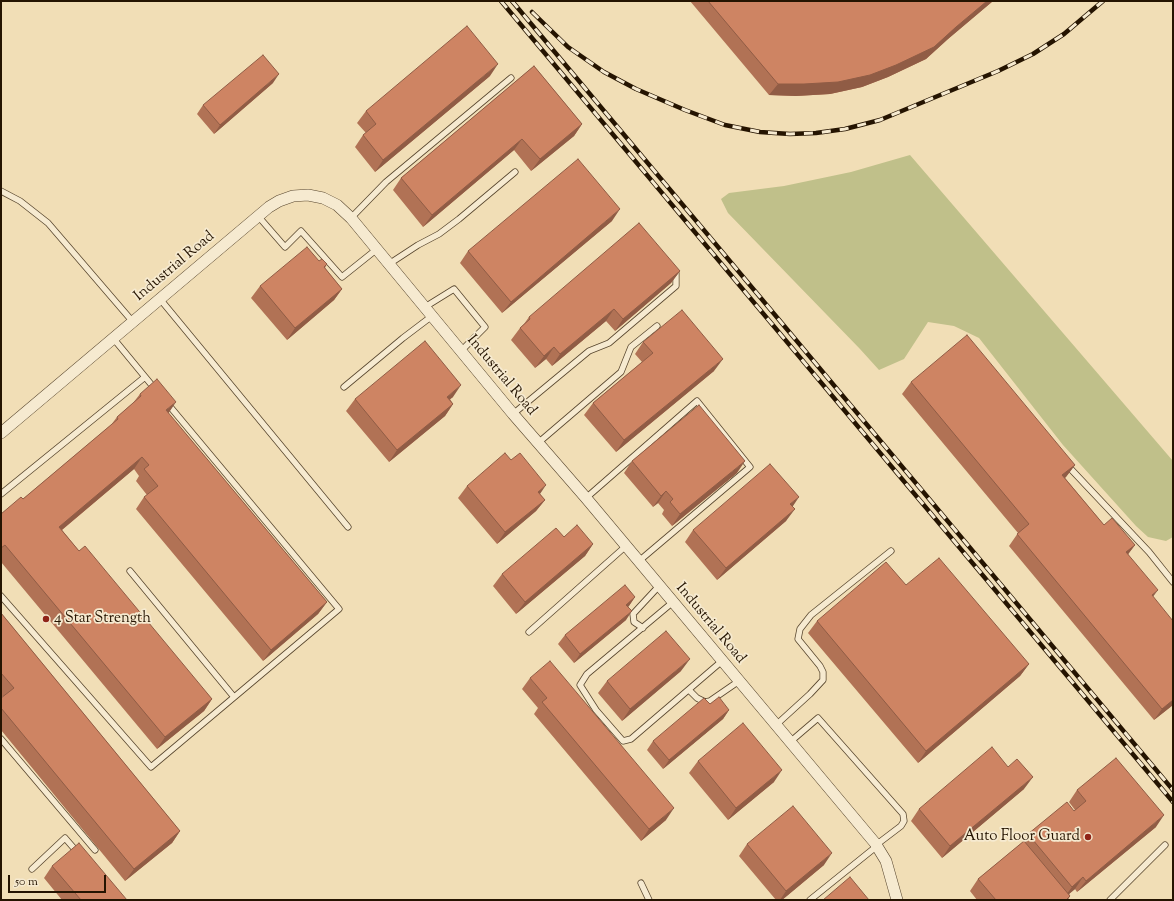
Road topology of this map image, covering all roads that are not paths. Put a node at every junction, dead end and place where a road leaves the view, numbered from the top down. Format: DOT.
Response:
graph roads {
  1 [pos="511,78"];
  2 [pos="515,172"];
  3 [pos="1,191"];
  4 [pos="258,216"];
  5 [pos="351,218"];
  6 [pos="377,249"];
  7 [pos="389,264"];
  8 [pos="671,268"];
  9 [pos="160,299"];
  10 [pos="425,307"];
  11 [pos="432,316"];
  12 [pos="133,322"];
  13 [pos="657,326"];
  14 [pos="113,338"];
  15 [pos="461,351"];
  16 [pos="145,377"];
  17 [pos="344,387"];
  18 [pos="160,395"];
  19 [pos="165,401"];
  20 [pos="513,414"];
  21 [pos="1,433"];
  22 [pos="538,443"];
  23 [pos="1063,460"];
  24 [pos="1,494"];
  25 [pos="586,498"];
  26 [pos="348,527"];
  27 [pos="626,546"];
  28 [pos="891,551"];
  29 [pos="639,561"];
  30 [pos="130,571"];
  31 [pos="1173,582"];
  32 [pos="659,586"];
  33 [pos="1,596"];
  34 [pos="673,602"];
  35 [pos="643,628"];
  36 [pos="529,632"];
  37 [pos="722,661"];
  38 [pos="739,681"];
  39 [pos="689,690"];
  40 [pos="234,697"];
  41 [pos="776,725"];
  42 [pos="1,739"];
  43 [pos="790,742"];
  44 [pos="876,845"];
  45 [pos="1165,845"];
  46 [pos="95,850"];
  47 [pos="80,855"];
  48 [pos="32,869"];
  49 [pos="641,884"];
  50 [pos="649,900"];
  51 [pos="810,900"];
  52 [pos="897,900"];
  53 [pos="1110,900"];
  1 -- 5 [label="lane"];
  2 -- 7 [label="lane"];
  3 -- 12 [label="lane"];
  4 -- 5 [label="street, Industrial Road"];
  4 -- 6 [label="lane"];
  4 -- 9 [label="street, Industrial Road"];
  5 -- 6 [label="street, Industrial Road"];
  6 -- 7 [label="street, Industrial Road"];
  7 -- 10 [label="street, Industrial Road"];
  8 -- 20 [label="lane"];
  9 -- 12 [label="street, Industrial Road"];
  9 -- 26 [label="lane"];
  10 -- 11 [label="street, Industrial Road"];
  10 -- 15 [label="lane"];
  11 -- 15 [label="street, Industrial Road"];
  11 -- 17 [label="lane"];
  12 -- 14 [label="street, Industrial Road"];
  13 -- 22 [label="lane"];
  14 -- 16 [label="lane"];
  14 -- 21 [label="street, Industrial Road"];
  15 -- 20 [label="street, Industrial Road"];
  16 -- 18 [label="lane"];
  16 -- 24 [label="lane"];
  19 -- 40 [label="lane"];
  20 -- 22 [label="street, Industrial Road"];
  22 -- 25 [label="street, Industrial Road"];
  23 -- 31 [label="lane"];
  25 -- 27 [label="street, Industrial Road"];
  25 -- 29 [label="lane"];
  27 -- 29 [label="street, Industrial Road"];
  27 -- 36 [label="lane"];
  28 -- 41 [label="lane"];
  29 -- 32 [label="street, Industrial Road"];
  30 -- 40 [label="lane"];
  32 -- 34 [label="street, Industrial Road"];
  32 -- 35 [label="lane"];
  33 -- 40 [label="lane"];
  34 -- 35 [label="lane"];
  34 -- 37 [label="street, Industrial Road"];
  35 -- 39 [label="lane"];
  37 -- 38 [label="street, Industrial Road"];
  37 -- 39 [label="lane"];
  38 -- 39 [label="lane"];
  38 -- 41 [label="street, Industrial Road"];
  41 -- 43 [label="street, Industrial Road"];
  42 -- 46 [label="lane"];
  43 -- 44 [label="street, Industrial Road"];
  43 -- 44 [label="lane"];
  44 -- 51 [label="lane"];
  44 -- 52 [label="street, Industrial Road"];
  45 -- 53 [label="lane"];
  47 -- 48 [label="lane"];
  49 -- 50 [label="lane"];
}
